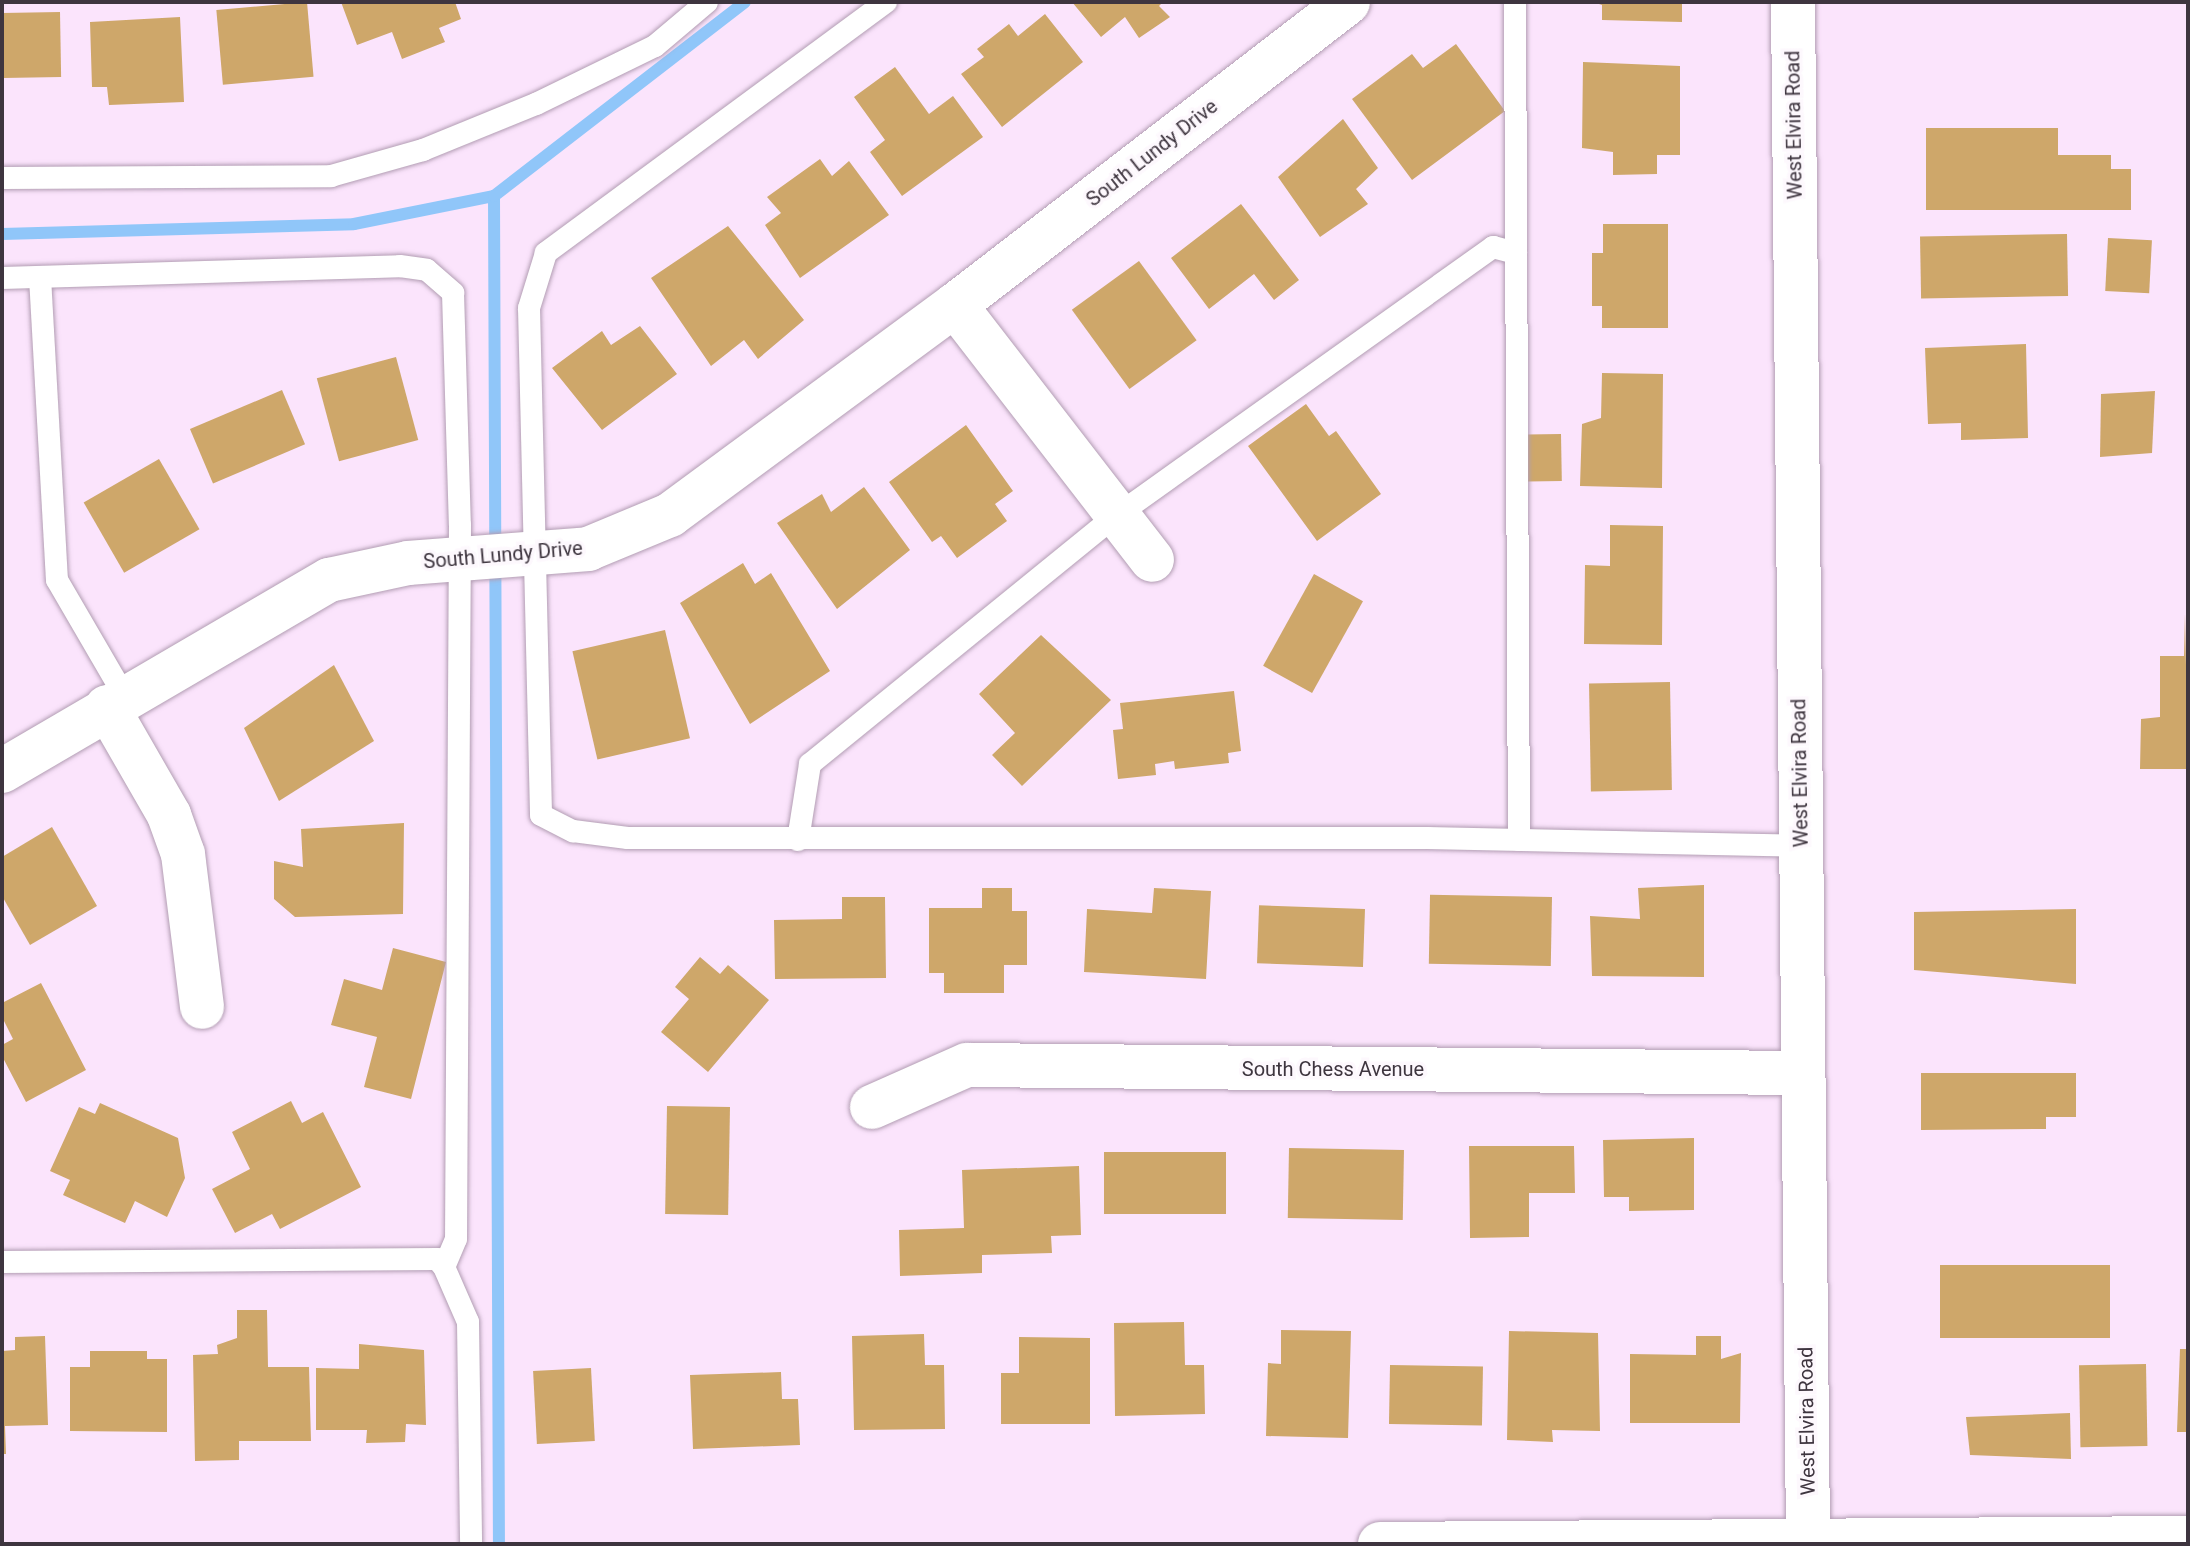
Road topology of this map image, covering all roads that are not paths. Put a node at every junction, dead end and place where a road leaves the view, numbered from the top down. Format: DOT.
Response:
graph roads {
  1 [pos="707,2"];
  2 [pos="886,2"];
  3 [pos="1348,2"];
  4 [pos="1515,2"];
  5 [pos="1793,2"];
  6 [pos="2,178"];
  7 [pos="1516,253"];
  8 [pos="40,277"];
  9 [pos="2,278"];
  10 [pos="955,305"];
  11 [pos="1117,515"];
  12 [pos="536,554"];
  13 [pos="460,559"];
  14 [pos="1152,560"];
  15 [pos="116,702"];
  16 [pos="2,771"];
  17 [pos="798,840"];
  18 [pos="1519,840"];
  19 [pos="1801,846"];
  20 [pos="202,1007"];
  21 [pos="1803,1073"];
  22 [pos="872,1107"];
  23 [pos="2,1262"];
  24 [pos="444,1267"];
  25 [pos="2188,1538"];
  26 [pos="1808,1542"];
  27 [pos="471,1544"];
  28 [pos="1380,1544"];
  1 -- 6 [label="lane"];
  2 -- 12 [label="lane"];
  3 -- 10 [label="street, South Lundy Drive"];
  4 -- 7 [label="lane"];
  5 -- 19 [label="street, West Elvira Road"];
  7 -- 11 [label="lane"];
  7 -- 18 [label="lane"];
  8 -- 9 [label="lane"];
  8 -- 13 [label="lane"];
  8 -- 15 [label="lane"];
  10 -- 11 [label="street"];
  10 -- 12 [label="street, South Lundy Drive"];
  11 -- 14 [label="street"];
  11 -- 17 [label="lane"];
  12 -- 13 [label="street, South Lundy Drive"];
  12 -- 17 [label="lane"];
  13 -- 15 [label="street, South Lundy Drive"];
  13 -- 24 [label="lane"];
  15 -- 16 [label="street, South Lundy Drive"];
  15 -- 20 [label="street"];
  17 -- 18 [label="lane"];
  18 -- 19 [label="lane"];
  19 -- 21 [label="street, West Elvira Road"];
  21 -- 22 [label="street, South Chess Avenue"];
  21 -- 26 [label="street, West Elvira Road"];
  23 -- 24 [label="lane"];
  24 -- 27 [label="lane"];
  25 -- 26 [label="street"];
  26 -- 28 [label="street"];
}
